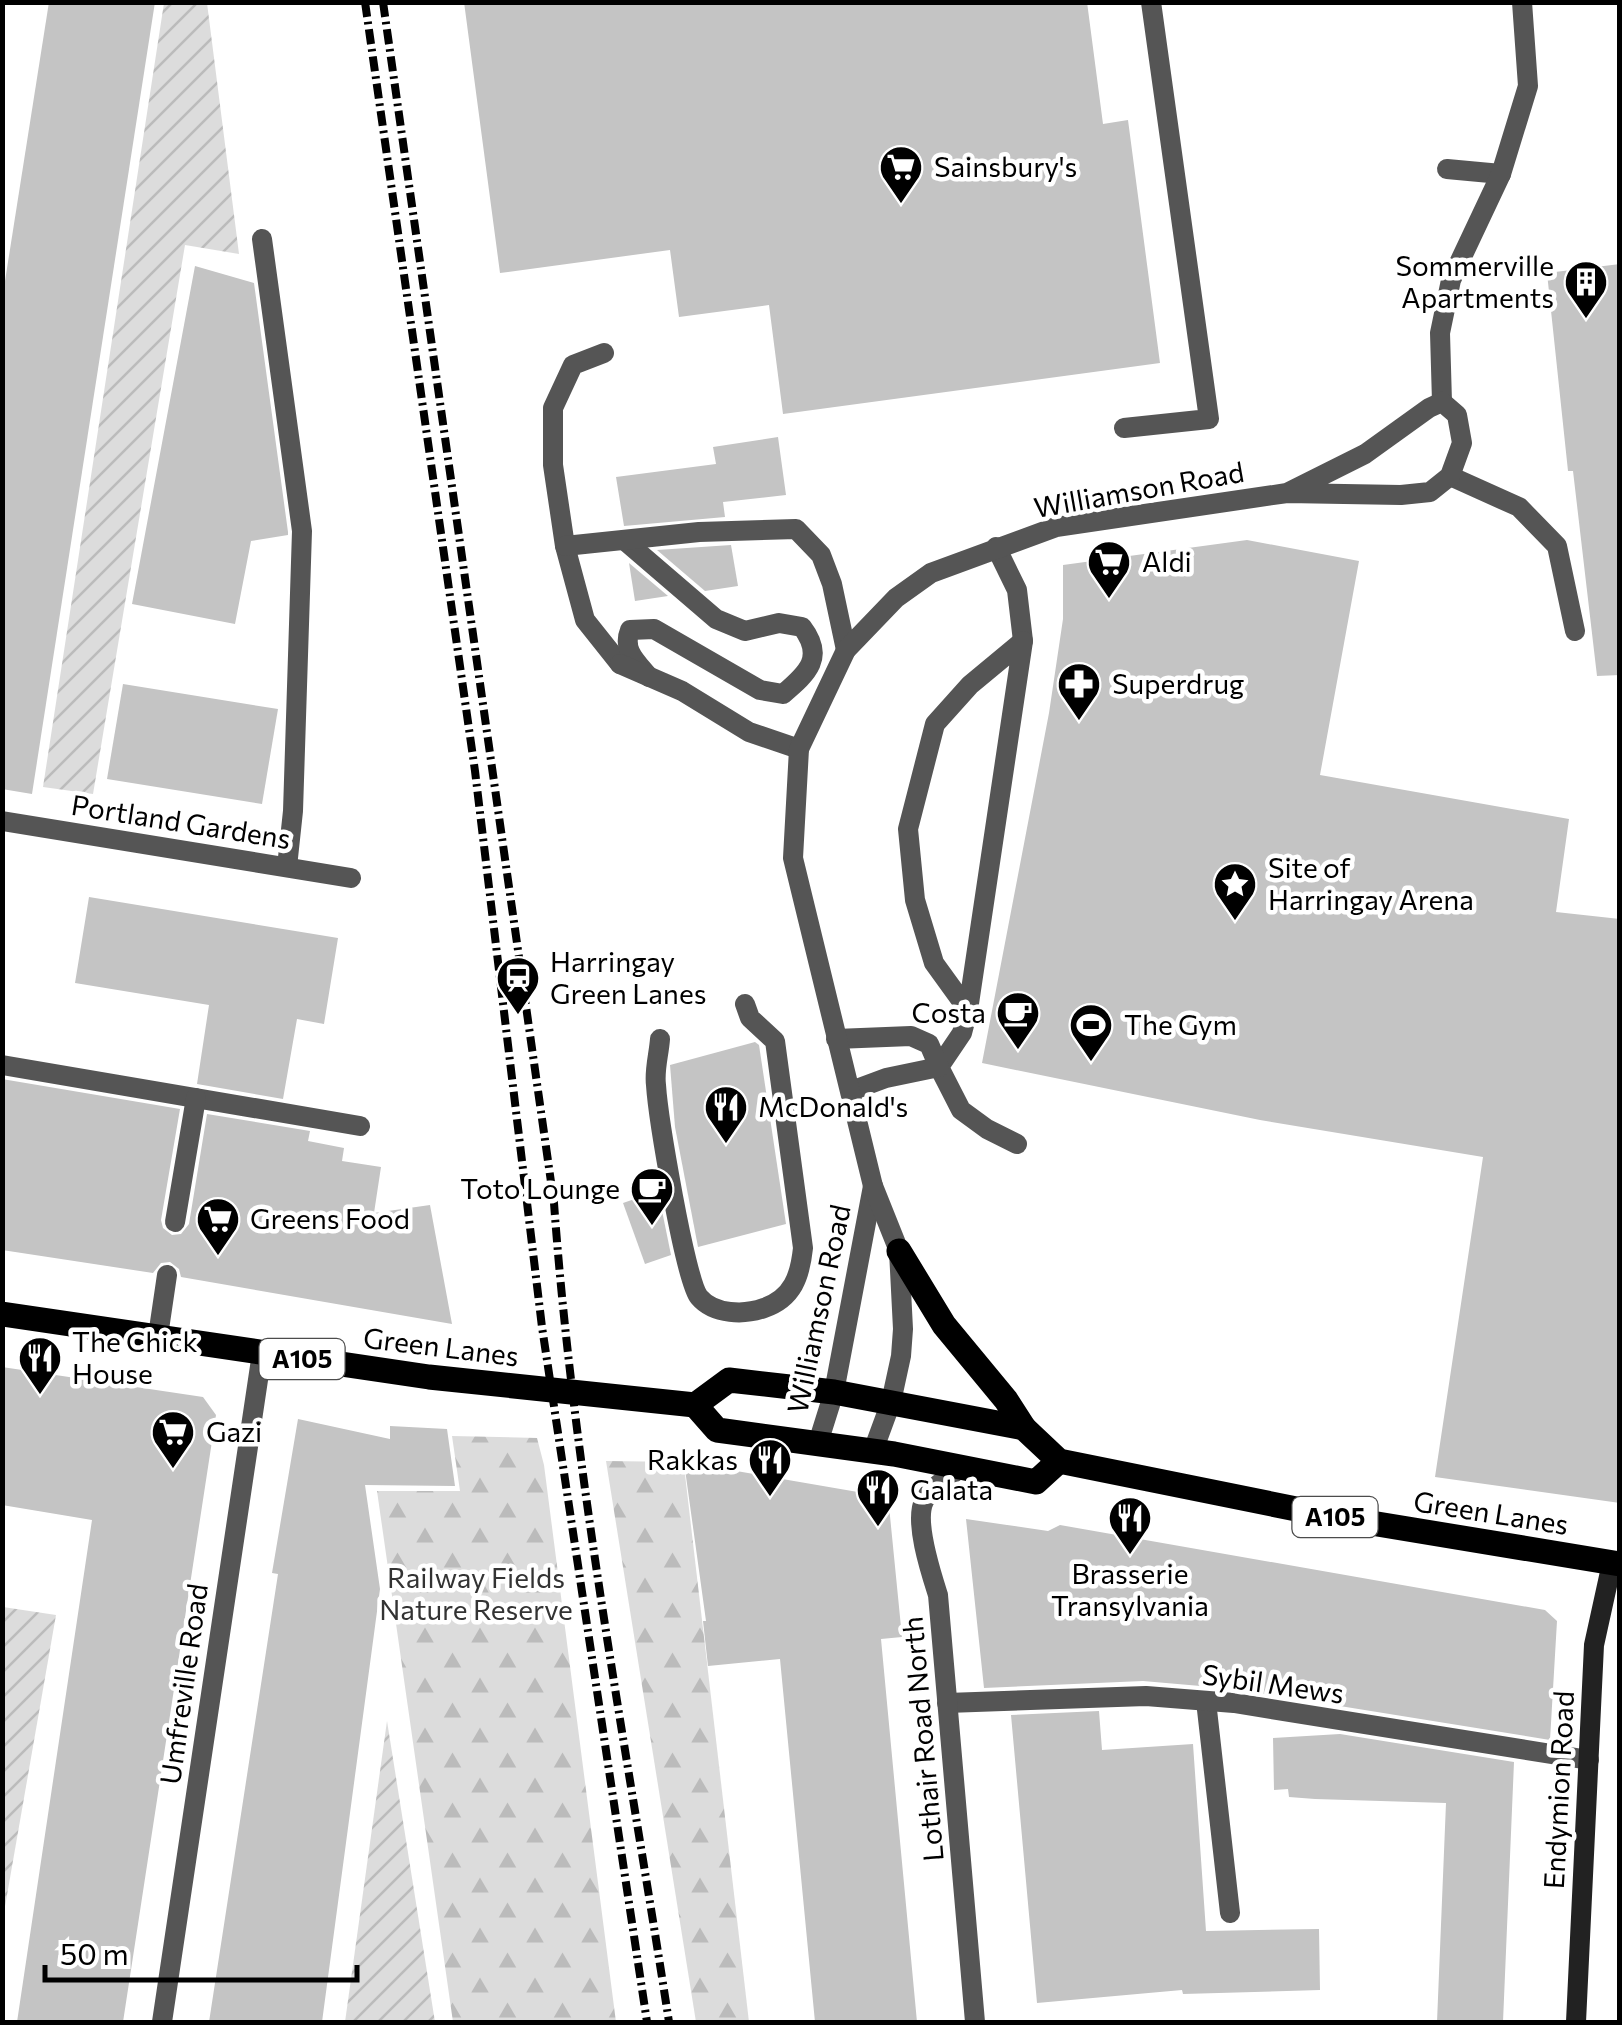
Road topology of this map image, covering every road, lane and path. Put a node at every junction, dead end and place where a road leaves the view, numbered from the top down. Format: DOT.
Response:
graph roads {
  1 [pos="1151,2"];
  2 [pos="1522,2"];
  3 [pos="1446,169"];
  4 [pos="1501,174"];
  5 [pos="262,239"];
  6 [pos="604,353"];
  7 [pos="1442,402"];
  8 [pos="1124,428"];
  9 [pos="1450,476"];
  10 [pos="1287,493"];
  11 [pos="624,540"];
  12 [pos="565,546"];
  13 [pos="996,547"];
  14 [pos="1574,632"];
  15 [pos="1023,641"];
  16 [pos="846,650"];
  17 [pos="649,677"];
  18 [pos="799,749"];
  19 [pos="2,822"];
  20 [pos="287,867"];
  21 [pos="351,878"];
  22 [pos="745,1004"];
  23 [pos="968,1010"];
  24 [pos="660,1039"];
  25 [pos="836,1039"];
  26 [pos="2,1064"];
  27 [pos="939,1067"];
  28 [pos="850,1091"];
  29 [pos="196,1098"];
  30 [pos="360,1126"];
  31 [pos="1018,1144"];
  32 [pos="872,1186"];
  33 [pos="175,1222"];
  34 [pos="899,1250"];
  35 [pos="167,1275"];
  36 [pos="2,1314"];
  37 [pos="158,1336"];
  38 [pos="262,1353"];
  39 [pos="834,1392"];
  40 [pos="891,1402"];
  41 [pos="696,1405"];
  42 [pos="1024,1428"];
  43 [pos="818,1442"];
  44 [pos="872,1451"];
  45 [pos="1059,1460"];
  46 [pos="960,1468"];
  47 [pos="1616,1563"];
  48 [pos="1206,1701"];
  49 [pos="947,1703"];
  50 [pos="1588,1760"];
  51 [pos="1230,1914"];
  52 [pos="162,2022"];
  53 [pos="975,2022"];
  54 [pos="1576,2022"];
  1 -- 8 [label="street"];
  2 -- 4 [label="street"];
  3 -- 4 [label="street"];
  4 -- 7 [label="street"];
  5 -- 20 [label="street"];
  6 -- 12 [label="street"];
  7 -- 9 [label="street"];
  7 -- 10 [label="street, Williamson Road"];
  9 -- 10 [label="street, Williamson Road"];
  9 -- 14 [label="street"];
  10 -- 13 [label="street, Williamson Road"];
  11 -- 12 [label="street"];
  11 -- 16 [label="street"];
  11 -- 17 [label="street"];
  12 -- 17 [label="street"];
  13 -- 15 [label="street"];
  13 -- 16 [label="street, Williamson Road"];
  15 -- 23 [label="street"];
  15 -- 23 [label="street"];
  16 -- 18 [label="street, Williamson Road"];
  17 -- 18 [label="street"];
  18 -- 25 [label="street, Williamson Road"];
  19 -- 20 [label="street, Portland Gardens"];
  20 -- 21 [label="street, Portland Gardens"];
  22 -- 24 [label="street"];
  23 -- 27 [label="street"];
  25 -- 27 [label="street"];
  25 -- 28 [label="street, Williamson Road"];
  26 -- 29 [label="street"];
  27 -- 28 [label="street"];
  27 -- 31 [label="street"];
  28 -- 32 [label="street, Williamson Road"];
  29 -- 30 [label="street"];
  29 -- 33 [label="street"];
  32 -- 34 [label="street, Williamson Road"];
  32 -- 39 [label="street, Williamson Road"];
  34 -- 40 [label="street, Williamson Road"];
  34 -- 42 [label="main road"];
  35 -- 37 [label="street"];
  36 -- 37 [label="main road, Green Lanes / A105"];
  37 -- 38 [label="main road, Green Lanes / A105"];
  38 -- 41 [label="main road, Green Lanes / A105"];
  38 -- 52 [label="street, Umfreville Road"];
  39 -- 40 [label="main road"];
  39 -- 41 [label="main road"];
  39 -- 43 [label="street, Williamson Road"];
  40 -- 42 [label="main road"];
  40 -- 44 [label="street, Williamson Road"];
  41 -- 43 [label="main road, Green Lanes / A105"];
  42 -- 45 [label="main road"];
  43 -- 44 [label="main road, Green Lanes / A105"];
  44 -- 46 [label="main road, Green Lanes / A105"];
  45 -- 46 [label="main road, Green Lanes / A105"];
  45 -- 47 [label="main road, Green Lanes / A105"];
  46 -- 49 [label="street, Lothair Road North"];
  47 -- 50 [label="main road, Endymion Road"];
  48 -- 49 [label="street, Sybil Mews"];
  48 -- 50 [label="street, Sybil Mews"];
  48 -- 51 [label="street"];
  49 -- 53 [label="street, Lothair Road North"];
  50 -- 54 [label="main road, Endymion Road"];
}
